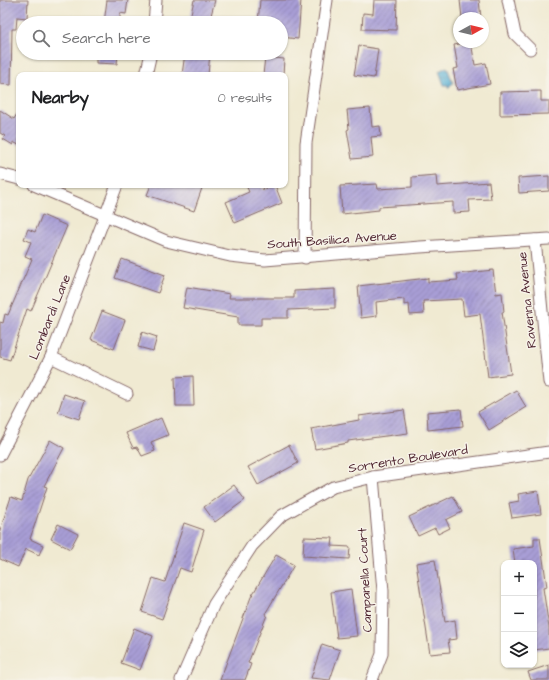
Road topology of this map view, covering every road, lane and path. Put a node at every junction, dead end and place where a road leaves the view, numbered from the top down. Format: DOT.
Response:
graph roads {
  1 [pos="156,0"];
  2 [pos="327,0"];
  3 [pos="508,0"];
  4 [pos="155,16"];
  5 [pos="530,49"];
  6 [pos="149,60"];
  7 [pos="147,72"];
  8 [pos="0,174"];
  9 [pos="16,178"];
  10 [pos="41,188"];
  11 [pos="116,188"];
  12 [pos="104,216"];
  13 [pos="549,239"];
  14 [pos="535,240"];
  15 [pos="305,258"];
  16 [pos="51,357"];
  17 [pos="549,382"];
  18 [pos="127,394"];
  19 [pos="549,452"];
  20 [pos="0,455"];
  21 [pos="373,476"];
  22 [pos="181,680"];
  23 [pos="372,680"];
  1 -- 4 [label="street"];
  2 -- 15 [label="street"];
  3 -- 5 [label="street"];
  6 -- 7 [label="street"];
  8 -- 9 [label="street"];
  10 -- 12 [label="street, South Basilica Avenue"];
  11 -- 12 [label="street, Lombardi Lane"];
  12 -- 15 [label="street, South Basilica Avenue"];
  12 -- 16 [label="street, Lombardi Lane"];
  13 -- 14 [label="street, South Basilica Avenue"];
  14 -- 15 [label="street, South Basilica Avenue"];
  14 -- 17 [label="street, Ravenna Avenue"];
  16 -- 18 [label="street"];
  16 -- 20 [label="street, Lombardi Lane"];
  19 -- 21 [label="street, Sorrento Boulevard"];
  21 -- 22 [label="street, Sorrento Boulevard"];
  21 -- 23 [label="street, Campanella Court"];
}
